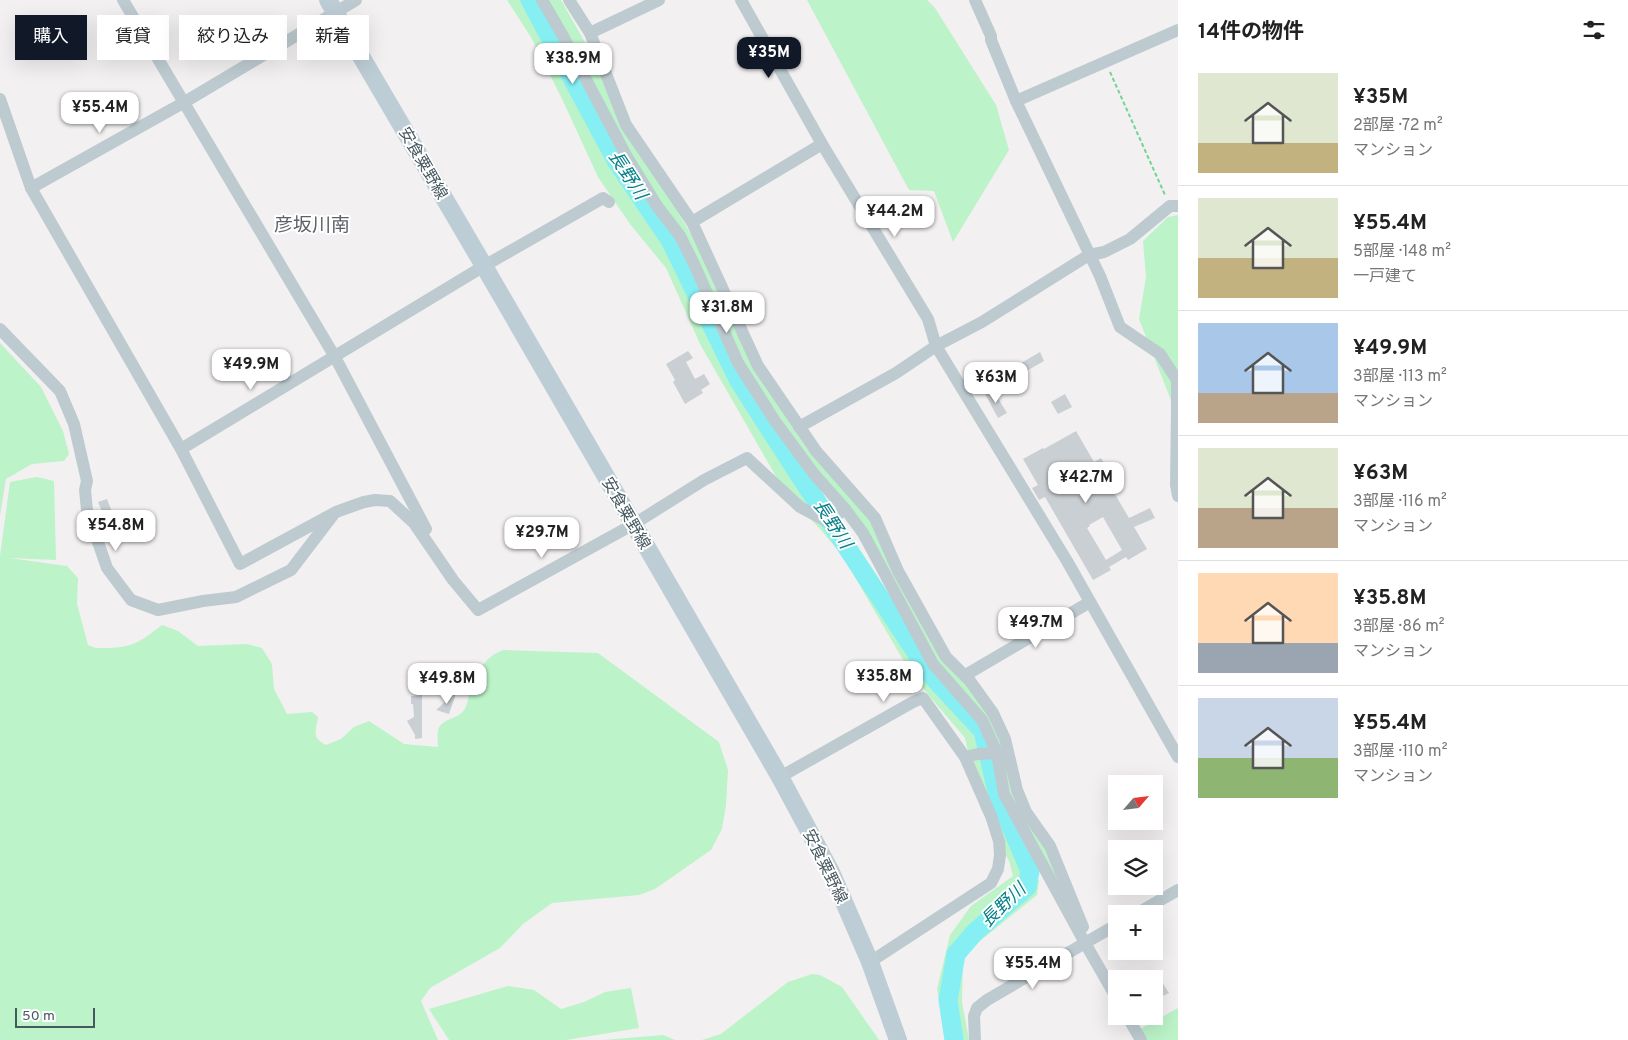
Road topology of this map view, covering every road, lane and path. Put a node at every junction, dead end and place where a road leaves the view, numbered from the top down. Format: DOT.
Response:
graph roads {
  1 [pos="123,0"];
  2 [pos="356,0"];
  3 [pos="542,0"];
  4 [pos="569,0"];
  5 [pos="659,0"];
  6 [pos="741,0"];
  7 [pos="975,0"];
  8 [pos="332,6"];
  9 [pos="1178,30"];
  10 [pos="590,33"];
  11 [pos="1105,62"];
  12 [pos="0,98"];
  13 [pos="1016,101"];
  14 [pos="183,103"];
  15 [pos="822,144"];
  16 [pos="31,188"];
  17 [pos="609,202"];
  18 [pos="1174,206"];
  19 [pos="692,222"];
  20 [pos="1089,255"];
  21 [pos="484,266"];
  22 [pos="0,329"];
  23 [pos="936,346"];
  24 [pos="335,357"];
  25 [pos="799,427"];
  26 [pos="181,449"];
  27 [pos="1178,496"];
  28 [pos="844,510"];
  29 [pos="336,512"];
  30 [pos="634,524"];
  31 [pos="453,580"];
  32 [pos="1090,602"];
  33 [pos="969,672"];
  34 [pos="995,753"];
  35 [pos="965,757"];
  36 [pos="1178,757"];
  37 [pos="780,777"];
  38 [pos="1178,890"];
  39 [pos="1152,905"];
  40 [pos="1108,930"];
  41 [pos="1087,942"];
  42 [pos="870,962"];
  43 [pos="1108,982"];
  44 [pos="1132,1025"];
  45 [pos="898,1040"];
  46 [pos="975,1040"];
  47 [pos="1141,1040"];
  1 -- 14 [label="street"];
  2 -- 8 [label="street"];
  3 -- 28 [label="street"];
  4 -- 10 [label="street"];
  5 -- 10 [label="street"];
  6 -- 15 [label="street"];
  7 -- 13 [label="street"];
  8 -- 14 [label="street"];
  8 -- 21 [label="main road, 安食粟野線"];
  9 -- 11 [label="street"];
  10 -- 19 [label="street"];
  11 -- 13 [label="street"];
  11 -- 18 [label="path"];
  12 -- 16 [label="street"];
  13 -- 20 [label="street"];
  14 -- 16 [label="street"];
  14 -- 24 [label="street"];
  15 -- 19 [label="street"];
  15 -- 23 [label="street"];
  16 -- 26 [label="street"];
  17 -- 21 [label="street"];
  18 -- 20 [label="street"];
  19 -- 25 [label="street"];
  20 -- 23 [label="street"];
  20 -- 27 [label="street"];
  21 -- 24 [label="street"];
  21 -- 30 [label="main road, 安食粟野線"];
  22 -- 29 [label="street"];
  23 -- 25 [label="street"];
  23 -- 32 [label="street"];
  24 -- 26 [label="street"];
  24 -- 31 [label="street"];
  25 -- 41 [label="street"];
  26 -- 29 [label="street"];
  28 -- 30 [label="street"];
  28 -- 34 [label="street"];
  29 -- 31 [label="street"];
  30 -- 31 [label="street"];
  30 -- 37 [label="main road, 安食粟野線"];
  32 -- 33 [label="street"];
  32 -- 36 [label="street"];
  34 -- 35 [label="street"];
  34 -- 41 [label="street"];
  35 -- 37 [label="street"];
  35 -- 42 [label="street"];
  37 -- 42 [label="main road, 安食粟野線"];
  38 -- 39 [label="street"];
  40 -- 41 [label="street"];
  41 -- 43 [label="street"];
  41 -- 46 [label="street"];
  42 -- 45 [label="main road, 安食粟野線"];
  44 -- 47 [label="street"];
}
